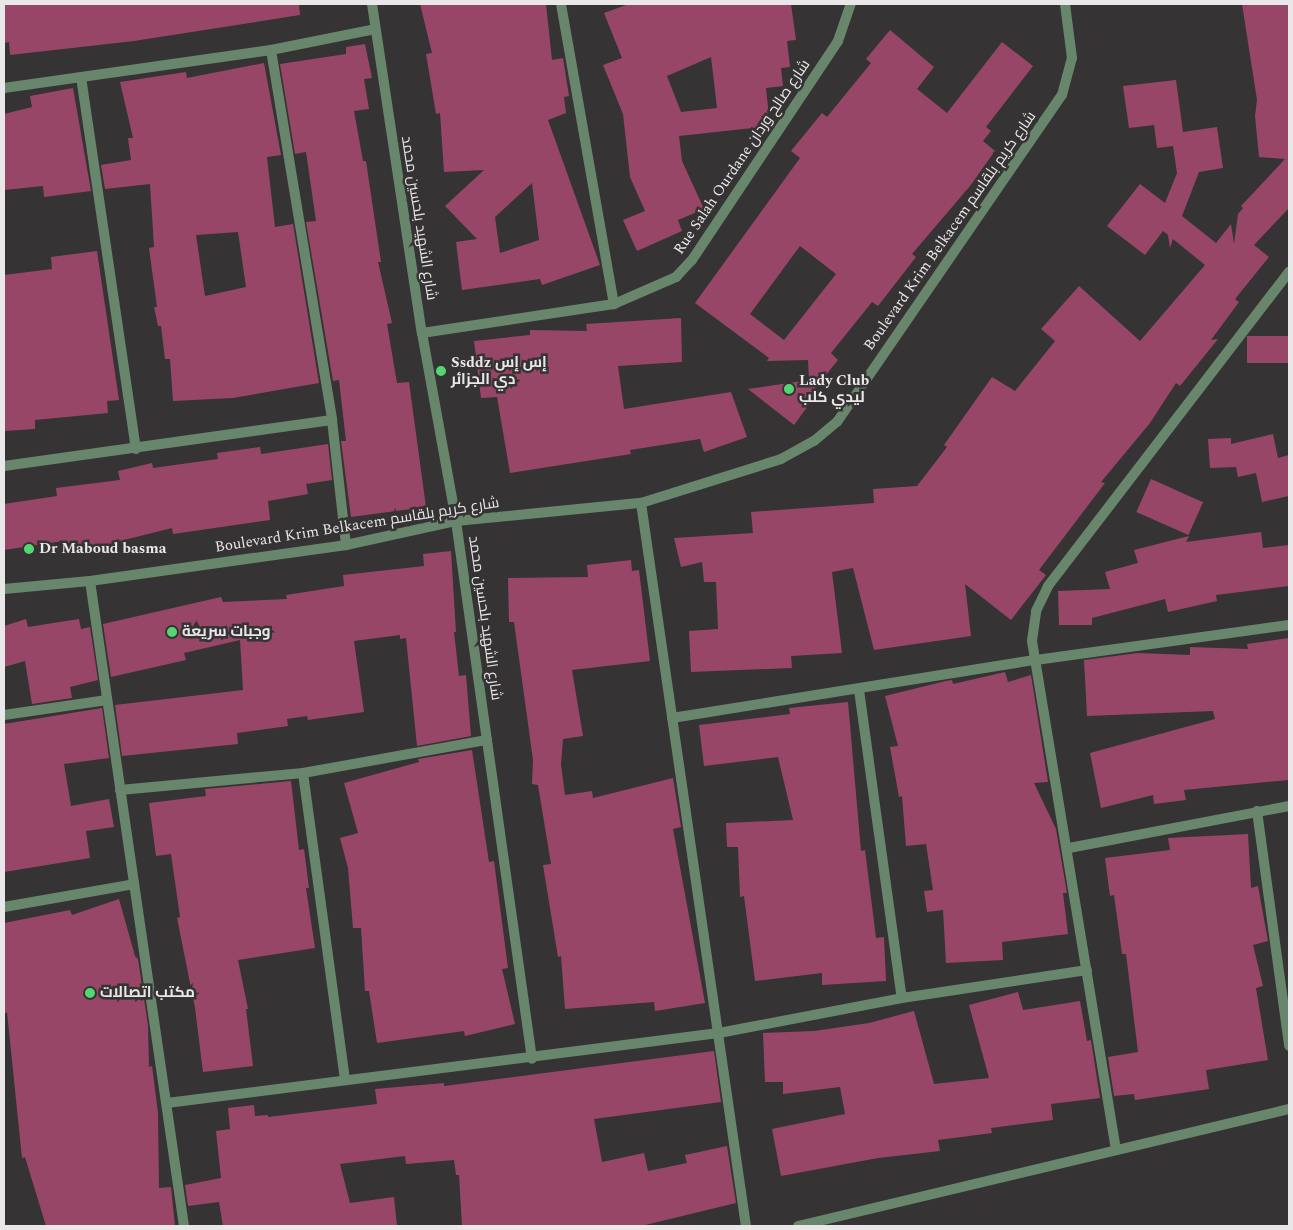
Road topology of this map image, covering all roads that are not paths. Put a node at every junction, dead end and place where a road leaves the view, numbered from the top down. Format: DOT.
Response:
graph roads {
  1 [pos="372,4"];
  2 [pos="561,4"];
  3 [pos="851,4"];
  4 [pos="1065,4"];
  5 [pos="375,29"];
  6 [pos="271,50"];
  7 [pos="81,76"];
  8 [pos="4,88"];
  9 [pos="1289,272"];
  10 [pos="614,304"];
  11 [pos="422,333"];
  12 [pos="332,420"];
  13 [pos="136,449"];
  14 [pos="4,466"];
  15 [pos="641,502"];
  16 [pos="456,521"];
  17 [pos="346,545"];
  18 [pos="90,581"];
  19 [pos="4,589"];
  20 [pos="1289,625"];
  21 [pos="1036,660"];
  22 [pos="859,690"];
  23 [pos="106,700"];
  24 [pos="4,716"];
  25 [pos="672,718"];
  26 [pos="487,740"];
  27 [pos="303,773"];
  28 [pos="120,790"];
  29 [pos="1289,806"];
  30 [pos="1258,811"];
  31 [pos="1068,848"];
  32 [pos="134,884"];
  33 [pos="4,907"];
  34 [pos="1087,970"];
  35 [pos="902,998"];
  36 [pos="719,1033"];
  37 [pos="1289,1046"];
  38 [pos="532,1059"];
  39 [pos="345,1078"];
  40 [pos="167,1103"];
  41 [pos="1289,1109"];
  42 [pos="1116,1150"];
  43 [pos="184,1226"];
  44 [pos="746,1226"];
  45 [pos="798,1226"];
  1 -- 5 [label="street, شارع الشهيد بلحسين محمد"];
  2 -- 10 [label="street"];
  3 -- 10 [label="street, Rue Salah Ourdane شارع صالح وردان"];
  4 -- 15 [label="street, Boulevard Krim Belkacem شارع كريم بلقاسم"];
  5 -- 6 [label="street"];
  5 -- 11 [label="street, شارع الشهيد بلحسين محمد"];
  6 -- 7 [label="street"];
  6 -- 12 [label="street"];
  7 -- 8 [label="street"];
  7 -- 13 [label="street"];
  9 -- 21 [label="street"];
  10 -- 11 [label="street, Rue Salah Ourdane شارع صالح وردان"];
  11 -- 16 [label="street, شارع الشهيد بلحسين محمد"];
  12 -- 13 [label="street"];
  12 -- 17 [label="street"];
  13 -- 14 [label="street"];
  15 -- 16 [label="street, Boulevard Krim Belkacem شارع كريم بلقاسم"];
  15 -- 25 [label="street"];
  16 -- 17 [label="street, Boulevard Krim Belkacem شارع كريم بلقاسم"];
  16 -- 26 [label="street, شارع الشهيد بلحسين محمد"];
  17 -- 18 [label="street, Boulevard Krim Belkacem شارع كريم بلقاسم"];
  18 -- 19 [label="street, Boulevard Krim Belkacem شارع كريم بلقاسم"];
  18 -- 23 [label="street"];
  20 -- 21 [label="street"];
  21 -- 22 [label="street"];
  21 -- 31 [label="street"];
  22 -- 25 [label="street"];
  22 -- 35 [label="street"];
  23 -- 24 [label="street"];
  23 -- 28 [label="street"];
  25 -- 36 [label="street"];
  26 -- 27 [label="street"];
  26 -- 38 [label="street, شارع الشهيد بلحسين محمد"];
  27 -- 28 [label="street"];
  27 -- 39 [label="street"];
  28 -- 32 [label="street"];
  29 -- 30 [label="street"];
  30 -- 31 [label="street"];
  30 -- 37 [label="street"];
  31 -- 34 [label="street"];
  32 -- 33 [label="street"];
  32 -- 40 [label="street"];
  34 -- 35 [label="street"];
  34 -- 42 [label="street"];
  35 -- 36 [label="street"];
  36 -- 38 [label="street"];
  36 -- 44 [label="street"];
  38 -- 39 [label="street"];
  39 -- 40 [label="street"];
  40 -- 43 [label="street"];
  41 -- 42 [label="street"];
  42 -- 45 [label="street"];
}
